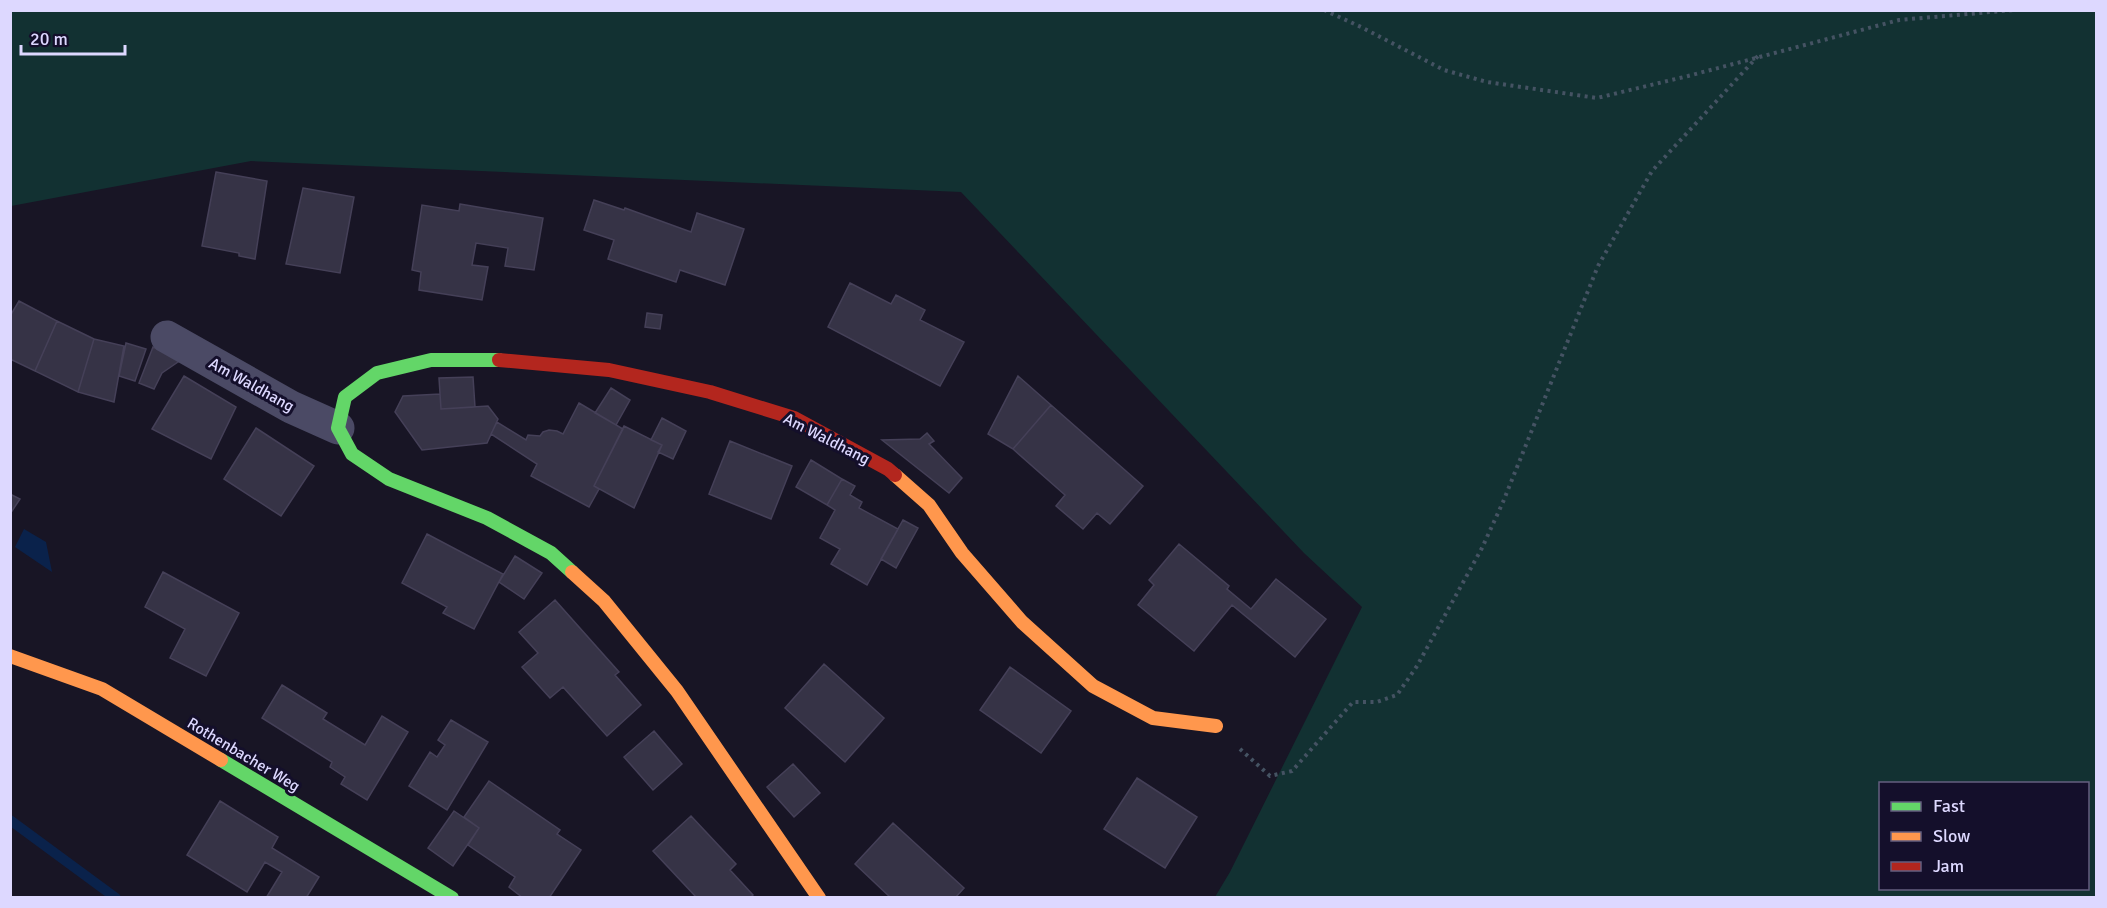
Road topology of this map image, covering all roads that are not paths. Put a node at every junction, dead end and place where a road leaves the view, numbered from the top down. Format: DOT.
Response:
graph roads {
  1 [pos="167,337"];
  2 [pos="338,428"];
  3 [pos="10,656"];
  4 [pos="1216,726"];
  5 [pos="452,897"];
  6 [pos="819,897"];
  1 -- 2 [label="street, Am Waldhang"];
  2 -- 4 [label="street, Am Waldhang"];
  2 -- 6 [label="street"];
  3 -- 5 [label="street, Rothenbacher Weg"];
}
